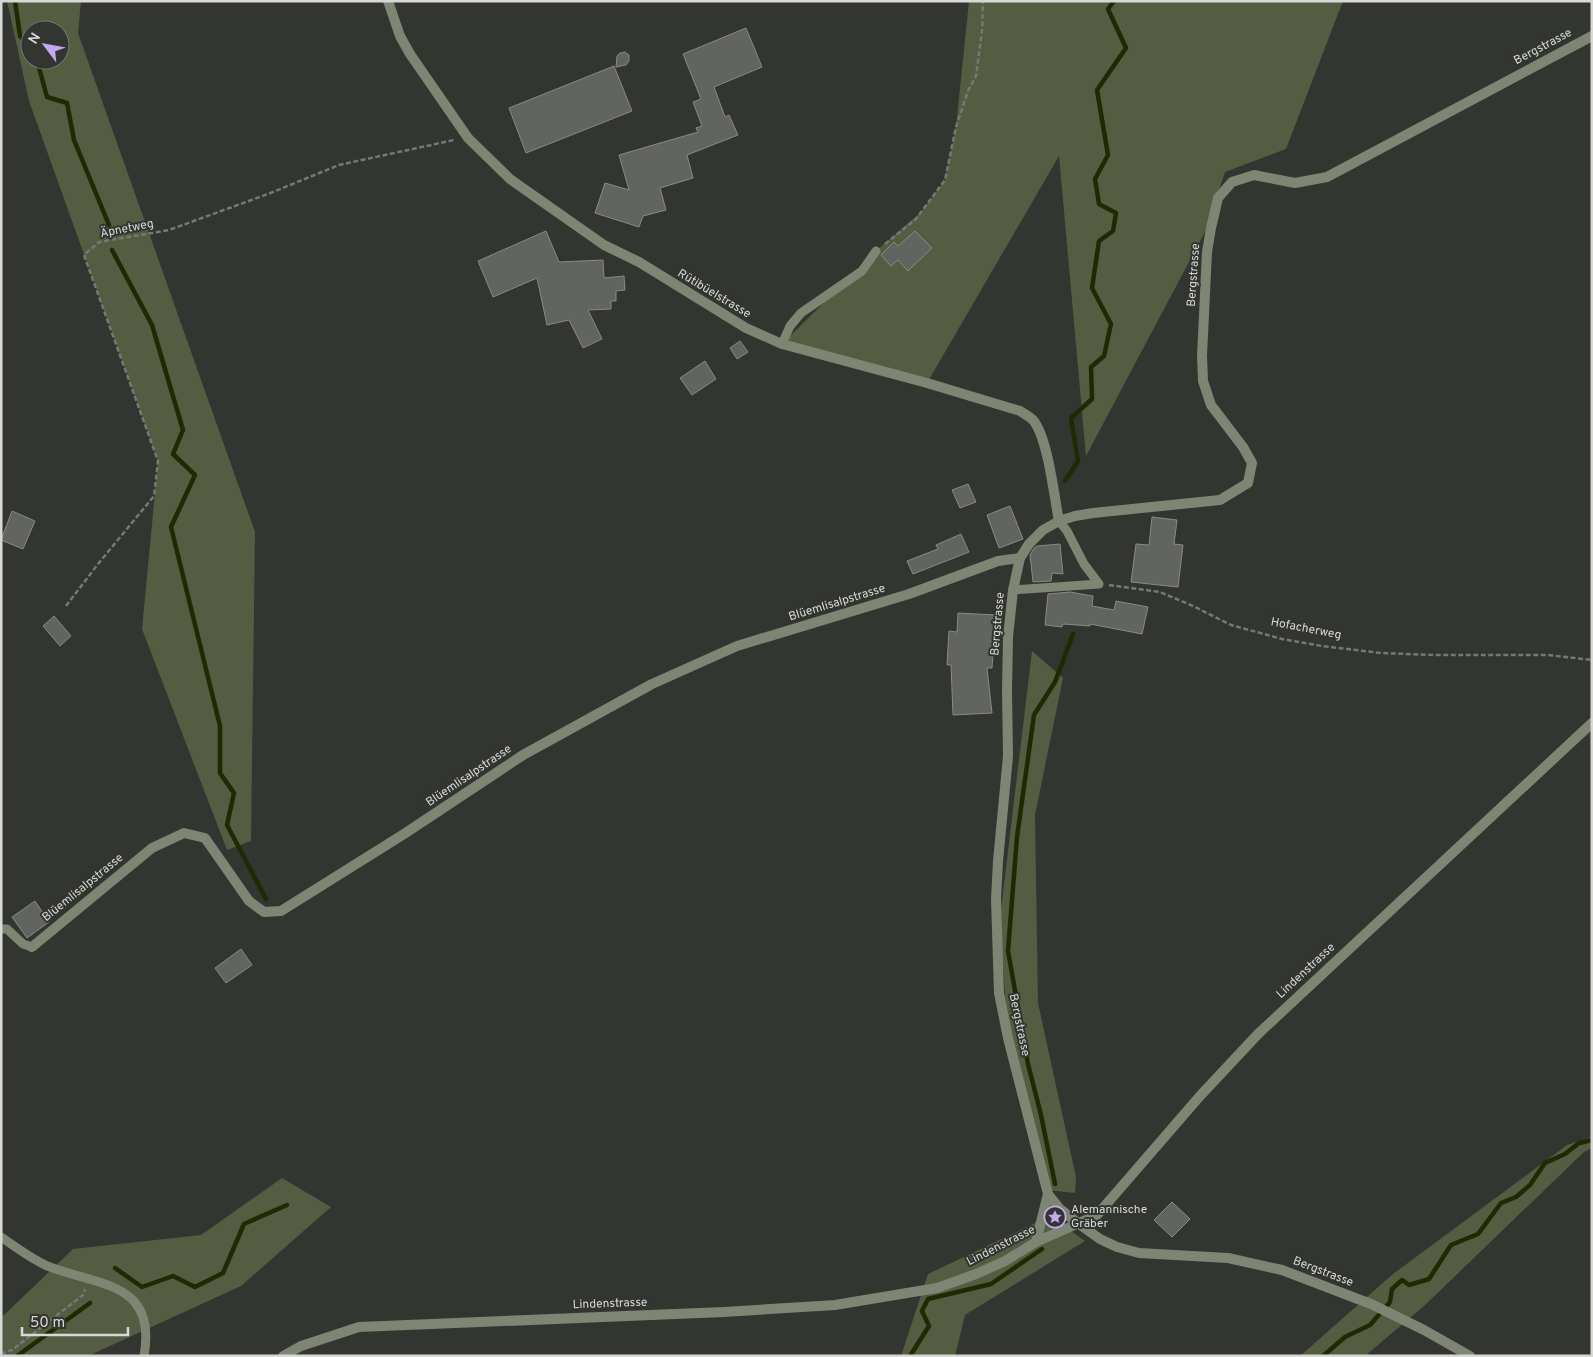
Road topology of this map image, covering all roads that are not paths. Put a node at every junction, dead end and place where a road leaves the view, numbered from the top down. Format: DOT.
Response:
graph roads {
  1 [pos="388,1"];
  2 [pos="1592,36"];
  3 [pos="876,251"];
  4 [pos="782,344"];
  5 [pos="1059,521"];
  6 [pos="1020,558"];
  7 [pos="1013,590"];
  8 [pos="1592,723"];
  9 [pos="1,929"];
  10 [pos="32,947"];
  11 [pos="1048,1194"];
  12 [pos="1079,1224"];
  13 [pos="1,1238"];
  14 [pos="1036,1242"];
  15 [pos="144,1356"];
  16 [pos="283,1356"];
  17 [pos="1470,1356"];
  1 -- 4 [label="street, Rütibüelstrasse"];
  2 -- 5 [label="street, Bergstrasse"];
  3 -- 4 [label="lane"];
  4 -- 5 [label="street, Rütibüelstrasse"];
  5 -- 6 [label="street, Bergstrasse"];
  5 -- 7 [label="lane"];
  6 -- 7 [label="street, Bergstrasse"];
  6 -- 10 [label="street, Blüemlisalpstrasse"];
  7 -- 11 [label="street, Bergstrasse"];
  8 -- 12 [label="street, Lindenstrasse"];
  9 -- 10 [label="lane, Blüemlisalpstrasse"];
  11 -- 12 [label="street, Bergstrasse"];
  11 -- 14 [label="street"];
  12 -- 14 [label="street, Lindenstrasse"];
  12 -- 17 [label="street, Bergstrasse"];
  13 -- 15 [label="lane"];
  14 -- 16 [label="street, Lindenstrasse"];
}
